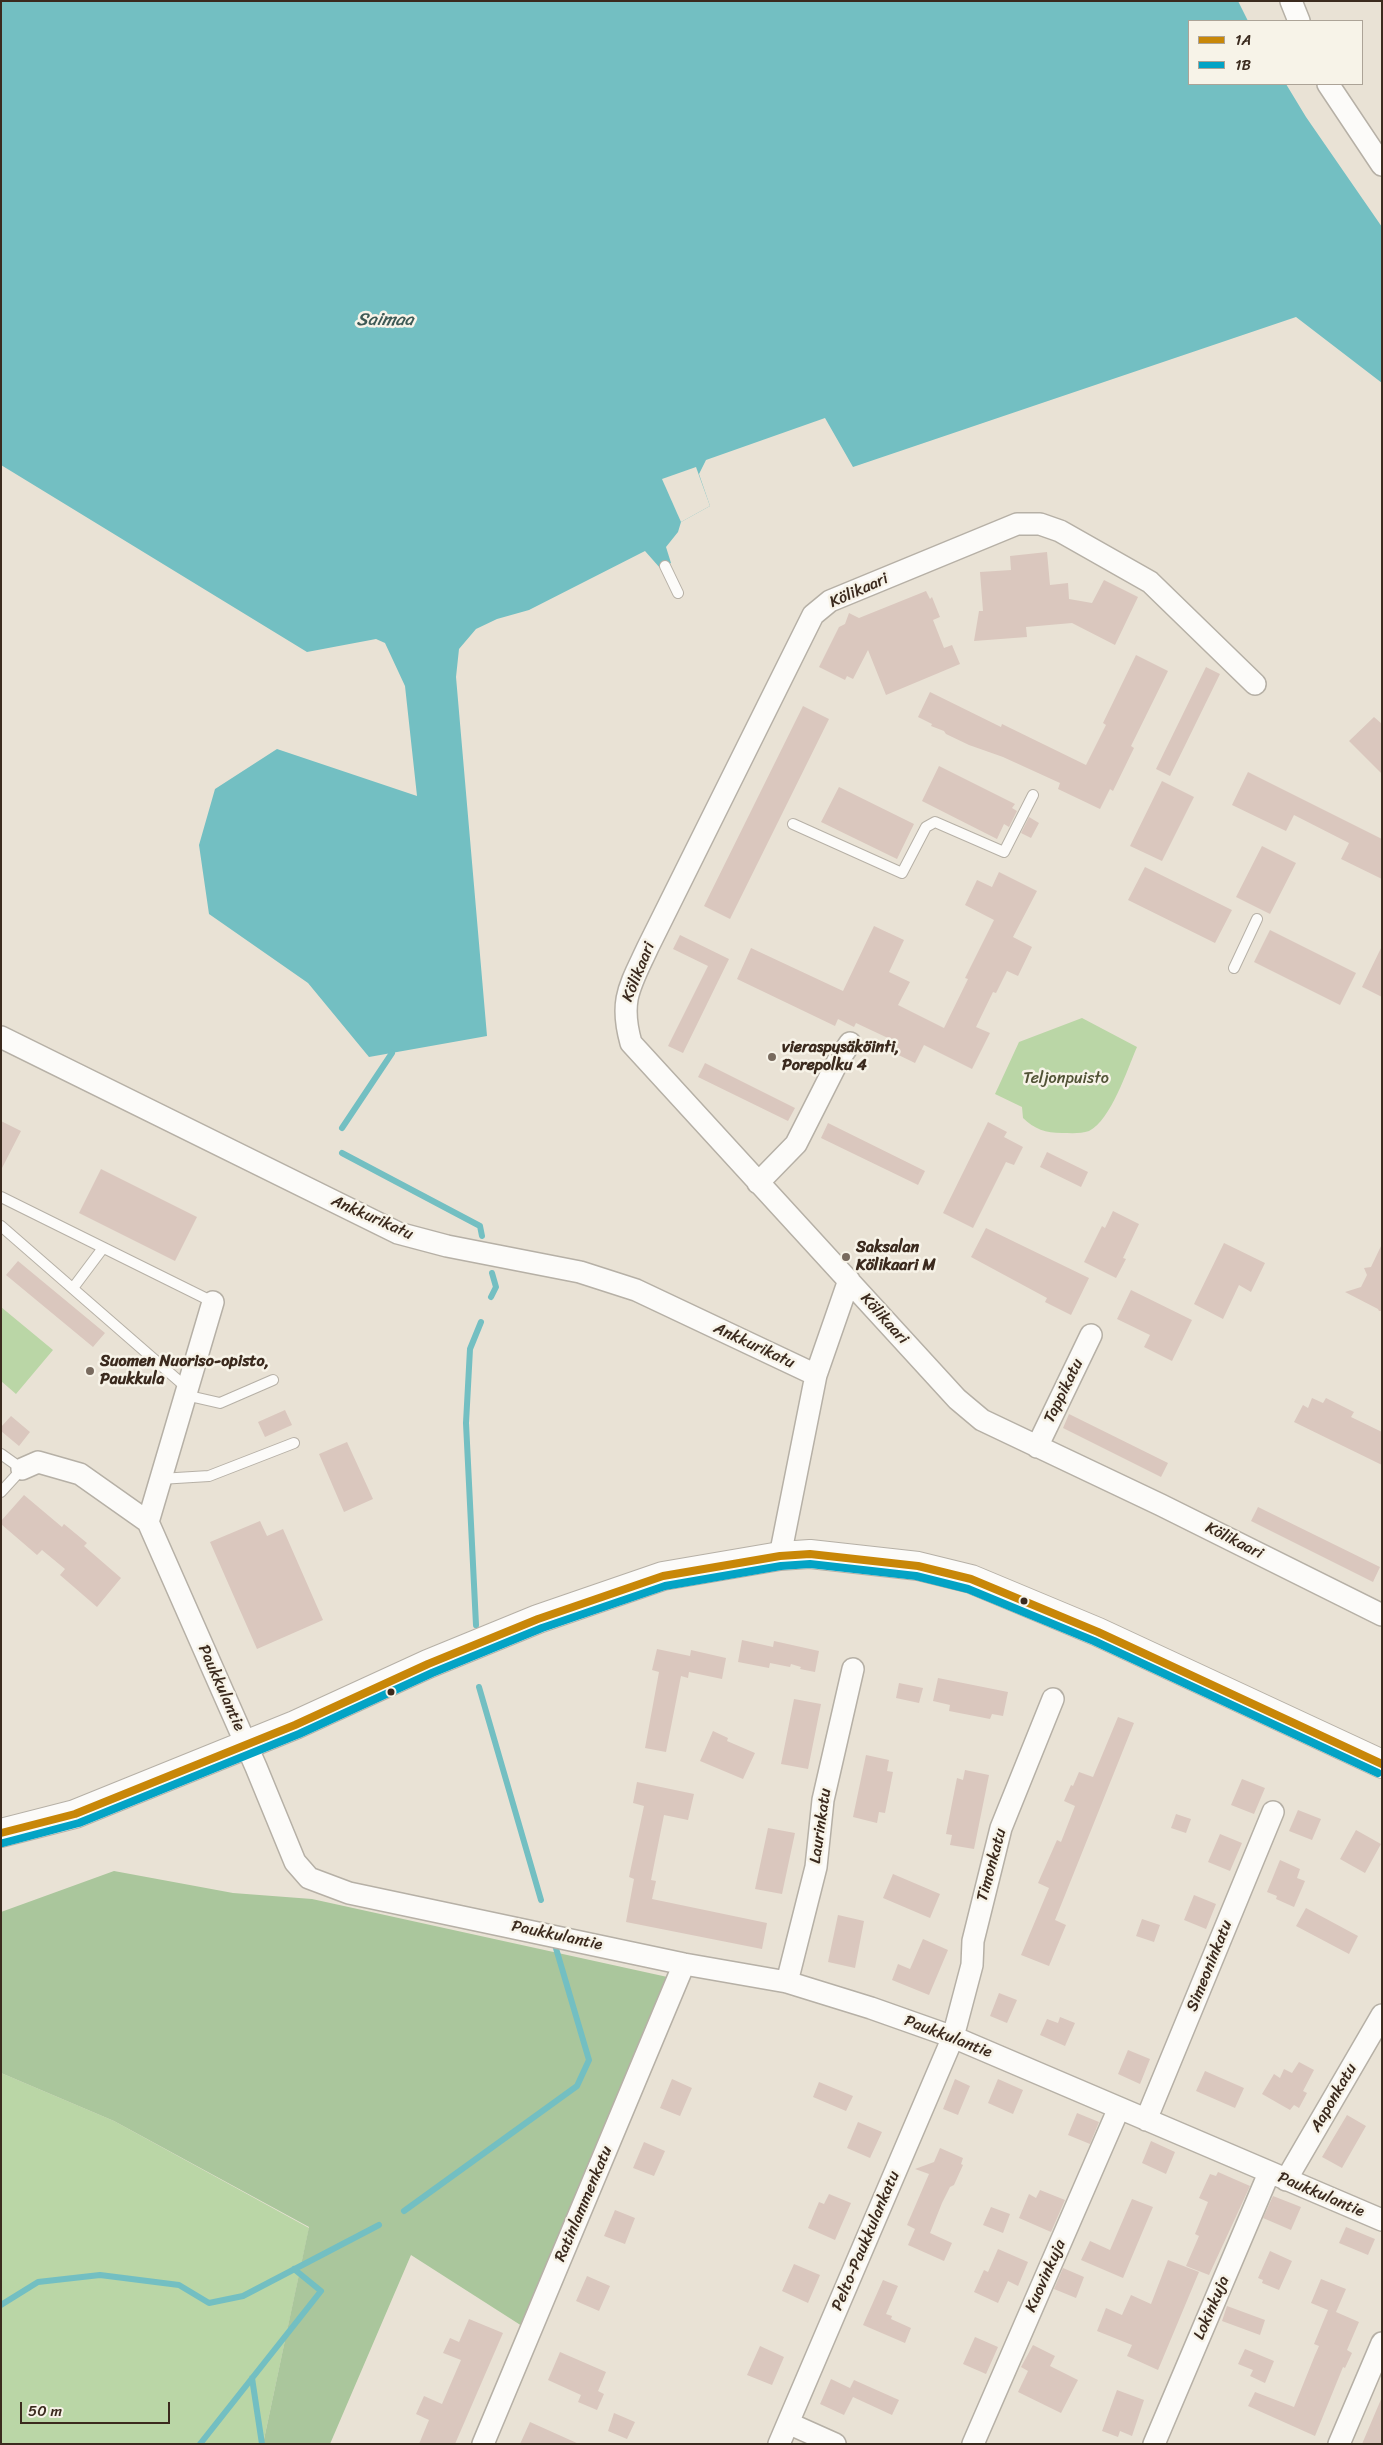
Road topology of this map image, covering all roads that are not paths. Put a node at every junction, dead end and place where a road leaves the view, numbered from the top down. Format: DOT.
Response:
graph roads {
  1 [pos="1291,1"];
  2 [pos="1300,20"];
  3 [pos="1329,85"];
  4 [pos="1382,165"];
  5 [pos="665,566"];
  6 [pos="678,593"];
  7 [pos="1255,684"];
  8 [pos="1032,795"];
  9 [pos="794,824"];
  10 [pos="1257,919"];
  11 [pos="1234,968"];
  12 [pos="1,1037"];
  13 [pos="850,1043"];
  14 [pos="758,1183"];
  15 [pos="1,1197"];
  16 [pos="1,1226"];
  17 [pos="103,1248"];
  18 [pos="849,1280"];
  19 [pos="73,1288"];
  20 [pos="213,1302"];
  21 [pos="1091,1335"];
  22 [pos="816,1375"];
  23 [pos="273,1380"];
  24 [pos="186,1391"];
  25 [pos="294,1443"];
  26 [pos="1037,1447"];
  27 [pos="1,1454"];
  28 [pos="22,1469"];
  29 [pos="160,1479"];
  30 [pos="1,1492"];
  31 [pos="148,1522"];
  32 [pos="780,1556"];
  33 [pos="1382,1615"];
  34 [pos="853,1669"];
  35 [pos="1054,1699"];
  36 [pos="246,1745"];
  37 [pos="1382,1764"];
  38 [pos="1273,1812"];
  39 [pos="1,1833"];
  40 [pos="684,1964"];
  41 [pos="787,1982"];
  42 [pos="1382,2015"];
  43 [pos="953,2037"];
  44 [pos="1120,2108"];
  45 [pos="1146,2120"];
  46 [pos="1277,2177"];
  47 [pos="1382,2220"];
  48 [pos="1382,2343"];
  49 [pos="788,2423"];
  50 [pos="482,2444"];
  51 [pos="779,2444"];
  52 [pos="835,2444"];
  53 [pos="973,2444"];
  54 [pos="1154,2444"];
  55 [pos="1339,2444"];
  1 -- 2 [label="street"];
  3 -- 4 [label="street"];
  5 -- 6 [label="lane"];
  7 -- 14 [label="street, Kölikaari"];
  8 -- 9 [label="lane"];
  10 -- 11 [label="lane"];
  12 -- 22 [label="street, Ankkurikatu"];
  13 -- 14 [label="street"];
  14 -- 18 [label="street, Kölikaari"];
  15 -- 17 [label="lane"];
  16 -- 19 [label="lane"];
  17 -- 19 [label="lane"];
  17 -- 20 [label="lane"];
  18 -- 22 [label="street, Ankkurikatu"];
  18 -- 26 [label="street, Kölikaari"];
  19 -- 24 [label="lane"];
  20 -- 24 [label="street"];
  21 -- 26 [label="street, Tappikatu"];
  22 -- 32 [label="street, Ankkurikatu"];
  23 -- 24 [label="lane"];
  24 -- 29 [label="street"];
  25 -- 29 [label="lane"];
  26 -- 33 [label="street, Kölikaari"];
  27 -- 28 [label="lane"];
  28 -- 30 [label="lane"];
  28 -- 31 [label="street"];
  29 -- 31 [label="street"];
  31 -- 36 [label="street, Paukkulantie"];
  32 -- 36 [label="street"];
  32 -- 37 [label="street"];
  34 -- 41 [label="street, Laurinkatu"];
  35 -- 43 [label="street, Timonkatu"];
  36 -- 39 [label="street"];
  36 -- 40 [label="street, Paukkulantie"];
  38 -- 45 [label="street, Simeoninkatu"];
  40 -- 41 [label="street, Paukkulantie"];
  40 -- 50 [label="street, Ratinlammenkatu"];
  41 -- 43 [label="street, Paukkulantie"];
  42 -- 46 [label="street, Aaponkatu"];
  43 -- 44 [label="street, Paukkulantie"];
  43 -- 49 [label="street, Pelto-Paukkulankatu"];
  44 -- 45 [label="street, Paukkulantie"];
  44 -- 53 [label="street, Kuovinkuja"];
  45 -- 46 [label="street, Paukkulantie"];
  46 -- 47 [label="street, Paukkulantie"];
  46 -- 54 [label="street, Lokinkuja"];
  48 -- 55 [label="street"];
  49 -- 51 [label="street, Pelto-Paukkulankatu"];
  49 -- 52 [label="street"];
}
